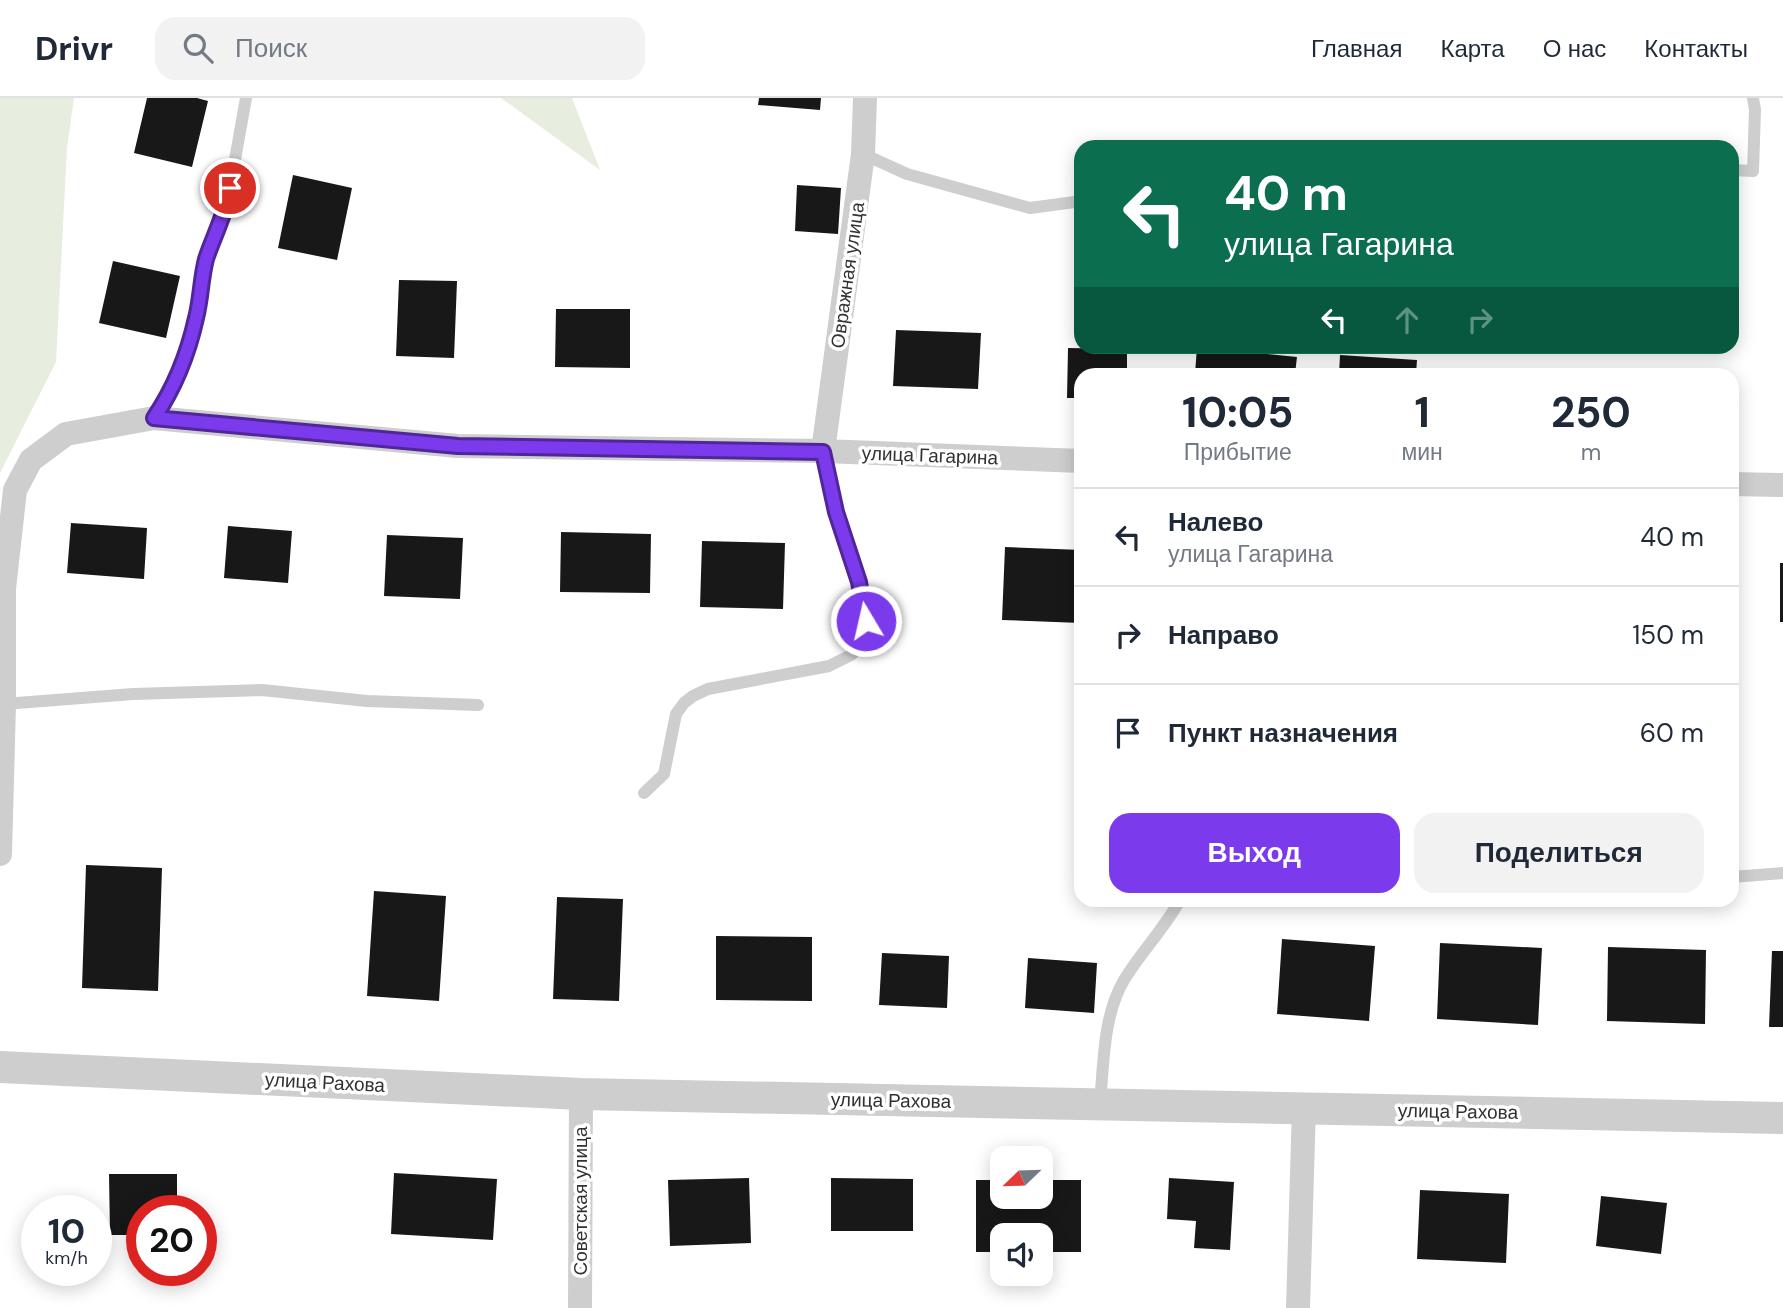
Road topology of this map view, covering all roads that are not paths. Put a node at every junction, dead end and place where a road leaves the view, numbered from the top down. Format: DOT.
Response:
graph roads {
  1 [pos="246,98"];
  2 [pos="866,98"];
  3 [pos="1753,98"];
  4 [pos="863,154"];
  5 [pos="1739,170"];
  6 [pos="1074,202"];
  7 [pos="154,418"];
  8 [pos="823,452"];
  9 [pos="1074,461"];
  10 [pos="1739,484"];
  11 [pos="1783,485"];
  12 [pos="4,704"];
  13 [pos="478,705"];
  14 [pos="644,793"];
  15 [pos="0,854"];
  16 [pos="1783,873"];
  17 [pos="1739,876"];
  18 [pos="1176,907"];
  19 [pos="0,1067"];
  20 [pos="581,1094"];
  21 [pos="1100,1104"];
  22 [pos="1304,1107"];
  23 [pos="1783,1118"];
  24 [pos="580,1308"];
  25 [pos="1298,1308"];
  1 -- 7 [label="lane"];
  2 -- 4 [label="street, Овражная улица"];
  3 -- 5 [label="lane"];
  4 -- 6 [label="lane"];
  4 -- 8 [label="street, Овражная улица"];
  7 -- 8 [label="street, улица Гагарина"];
  7 -- 12 [label="street, улица Гагарина"];
  8 -- 9 [label="street, улица Гагарина"];
  8 -- 14 [label="lane"];
  10 -- 11 [label="street"];
  12 -- 13 [label="lane"];
  12 -- 15 [label="street"];
  16 -- 17 [label="lane"];
  18 -- 21 [label="lane"];
  19 -- 20 [label="street, улица Рахова"];
  20 -- 21 [label="street, улица Рахова"];
  20 -- 24 [label="street, Советская улица"];
  21 -- 22 [label="street, улица Рахова"];
  22 -- 23 [label="street, улица Рахова"];
  22 -- 25 [label="street"];
}
